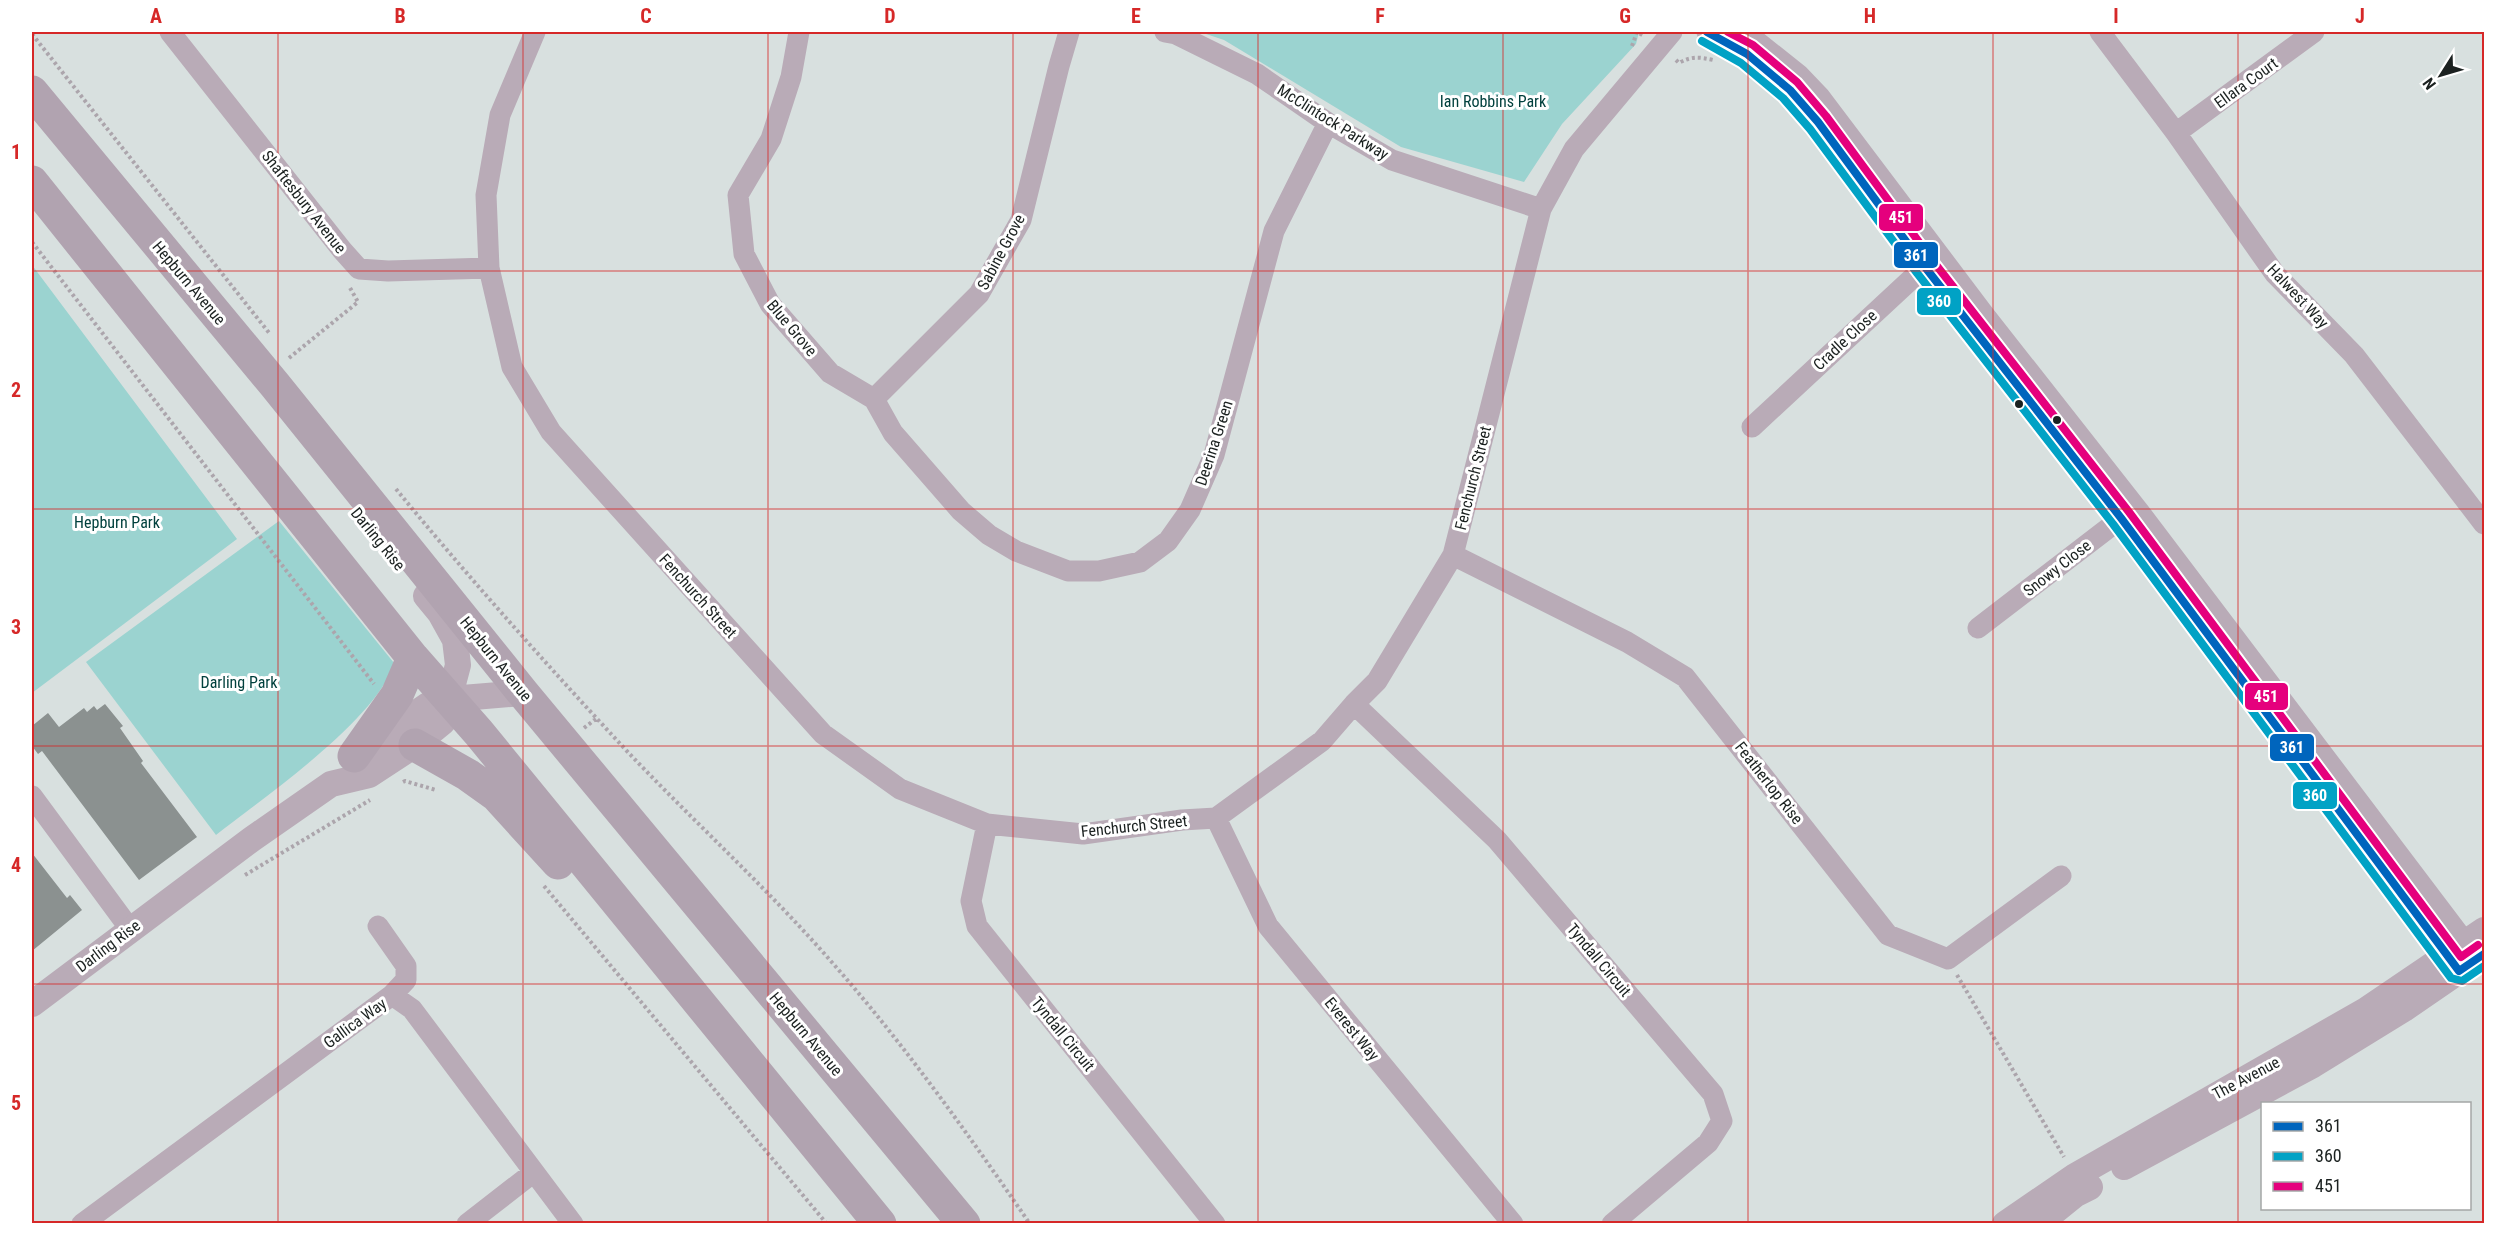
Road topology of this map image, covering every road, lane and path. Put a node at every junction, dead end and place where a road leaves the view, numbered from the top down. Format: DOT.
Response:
graph roads {
  1 [pos="170,32"];
  2 [pos="535,32"];
  3 [pos="799,32"];
  4 [pos="1069,32"];
  5 [pos="1165,32"];
  6 [pos="1672,32"];
  7 [pos="1707,32"];
  8 [pos="1745,32"];
  9 [pos="2100,32"];
  10 [pos="2314,32"];
  11 [pos="32,34"];
  12 [pos="32,92"];
  13 [pos="1328,123"];
  14 [pos="2176,133"];
  15 [pos="32,182"];
  16 [pos="1541,209"];
  17 [pos="342,250"];
  18 [pos="1932,260"];
  19 [pos="489,268"];
  20 [pos="274,340"];
  21 [pos="282,349"];
  22 [pos="286,369"];
  23 [pos="874,399"];
  24 [pos="1752,427"];
  25 [pos="395,488"];
  26 [pos="2128,513"];
  27 [pos="2484,524"];
  28 [pos="1453,555"];
  29 [pos="1978,628"];
  30 [pos="413,658"];
  31 [pos="523,693"];
  32 [pos="450,699"];
  33 [pos="1354,704"];
  34 [pos="415,745"];
  35 [pos="354,756"];
  36 [pos="331,784"];
  37 [pos="398,784"];
  38 [pos="439,791"];
  39 [pos="32,796"];
  40 [pos="373,798"];
  41 [pos="1216,818"];
  42 [pos="987,824"];
  43 [pos="2061,876"];
  44 [pos="235,881"];
  45 [pos="378,926"];
  46 [pos="130,929"];
  47 [pos="2470,952"];
  48 [pos="1948,959"];
  49 [pos="687,989"];
  50 [pos="392,995"];
  51 [pos="32,1004"];
  52 [pos="534,1172"];
  53 [pos="2075,1176"];
  54 [pos="2006,1223"];
  55 [pos="82,1224"];
  56 [pos="467,1224"];
  57 [pos="573,1224"];
  58 [pos="880,1224"];
  59 [pos="964,1224"];
  60 [pos="1030,1224"];
  61 [pos="1215,1224"];
  62 [pos="1513,1224"];
  63 [pos="1612,1224"];
  64 [pos="2039,1224"];
  1 -- 17 [label="street, Shaftesbury Avenue"];
  2 -- 19 [label="street, Fenchurch Street"];
  3 -- 23 [label="street, Blue Grove"];
  4 -- 23 [label="street, Sabine Grove"];
  5 -- 13 [label="street, McClintock Parkway"];
  6 -- 16 [label="street, Fenchurch Street"];
  7 -- 18 [label="street"];
  8 -- 18 [label="street"];
  9 -- 14 [label="street, Halwest Way"];
  10 -- 14 [label="street, Ellara Court"];
  11 -- 20 [label="path"];
  12 -- 22 [label="main road, Hepburn Avenue"];
  13 -- 16 [label="street, McClintock Parkway"];
  13 -- 23 [label="street, Deerina Green"];
  14 -- 27 [label="street, Halwest Way"];
  15 -- 30 [label="main road"];
  16 -- 28 [label="street, Fenchurch Street"];
  17 -- 19 [label="street, Shaftesbury Avenue"];
  17 -- 22 [label="path"];
  18 -- 24 [label="street, Cradle Close"];
  18 -- 26 [label="street"];
  19 -- 42 [label="street, Fenchurch Street"];
  21 -- 22 [label="path"];
  22 -- 31 [label="main road, Hepburn Avenue"];
  22 -- 32 [label="street, Darling Rise"];
  25 -- 60 [label="path"];
  26 -- 29 [label="street, Snowy Close"];
  26 -- 47 [label="street"];
  28 -- 33 [label="street, Fenchurch Street"];
  28 -- 48 [label="street, Feathertop Rise"];
  30 -- 32 [label="main road"];
  30 -- 35 [label="main road"];
  31 -- 32 [label="street, Darling Rise"];
  31 -- 59 [label="main road, Hepburn Avenue"];
  32 -- 34 [label="street, Darling Rise"];
  32 -- 35 [label="street, Darling Rise"];
  32 -- 49 [label="main road"];
  33 -- 41 [label="street, Fenchurch Street"];
  33 -- 63 [label="street, Tyndall Circuit"];
  34 -- 36 [label="street, Darling Rise"];
  34 -- 49 [label="main road"];
  35 -- 36 [label="street, Darling Rise"];
  36 -- 46 [label="street, Darling Rise"];
  37 -- 38 [label="path"];
  39 -- 46 [label="street"];
  40 -- 44 [label="path"];
  41 -- 42 [label="street, Fenchurch Street"];
  41 -- 62 [label="street, Everest Way"];
  42 -- 61 [label="street, Tyndall Circuit"];
  43 -- 48 [label="street"];
  45 -- 50 [label="street"];
  46 -- 51 [label="street, Darling Rise"];
  47 -- 53 [label="street, The Avenue"];
  47 -- 64 [label="street, The Avenue"];
  48 -- 53 [label="path"];
  49 -- 58 [label="main road"];
  50 -- 52 [label="street, Gallica Way"];
  50 -- 55 [label="street, Gallica Way"];
  52 -- 56 [label="street"];
  52 -- 57 [label="street, Gallica Way"];
  53 -- 54 [label="street, The Avenue"];
}
